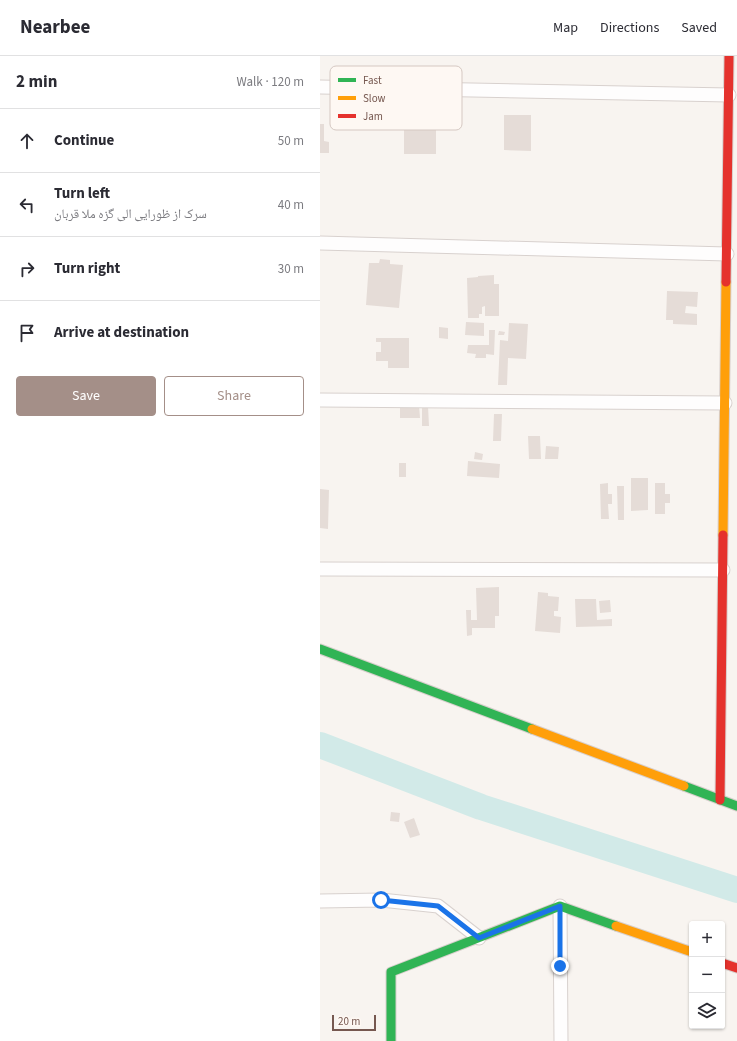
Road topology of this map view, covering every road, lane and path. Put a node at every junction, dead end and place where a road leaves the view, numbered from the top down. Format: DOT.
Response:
graph roads {
  1 [pos="729,56"];
  2 [pos="320,87"];
  3 [pos="330,87"];
  4 [pos="462,90"];
  5 [pos="729,95"];
  6 [pos="320,243"];
  7 [pos="727,254"];
  8 [pos="320,400"];
  9 [pos="725,403"];
  10 [pos="320,569"];
  11 [pos="723,570"];
  12 [pos="320,649"];
  13 [pos="720,800"];
  14 [pos="737,806"];
  15 [pos="320,901"];
  16 [pos="560,906"];
  17 [pos="479,938"];
  18 [pos="689,951"];
  19 [pos="725,964"];
  20 [pos="737,968"];
  21 [pos="391,1041"];
  22 [pos="561,1041"];
  1 -- 5 [label="street"];
  2 -- 3 [label="street"];
  4 -- 5 [label="street"];
  5 -- 7 [label="street"];
  6 -- 7 [label="street"];
  7 -- 9 [label="street"];
  8 -- 9 [label="street"];
  9 -- 11 [label="street"];
  10 -- 11 [label="street"];
  11 -- 13 [label="street"];
  12 -- 13 [label="street"];
  13 -- 14 [label="street"];
  15 -- 17 [label="street"];
  16 -- 17 [label="street"];
  16 -- 18 [label="street"];
  16 -- 22 [label="street"];
  17 -- 21 [label="street"];
  19 -- 20 [label="street"];
}
